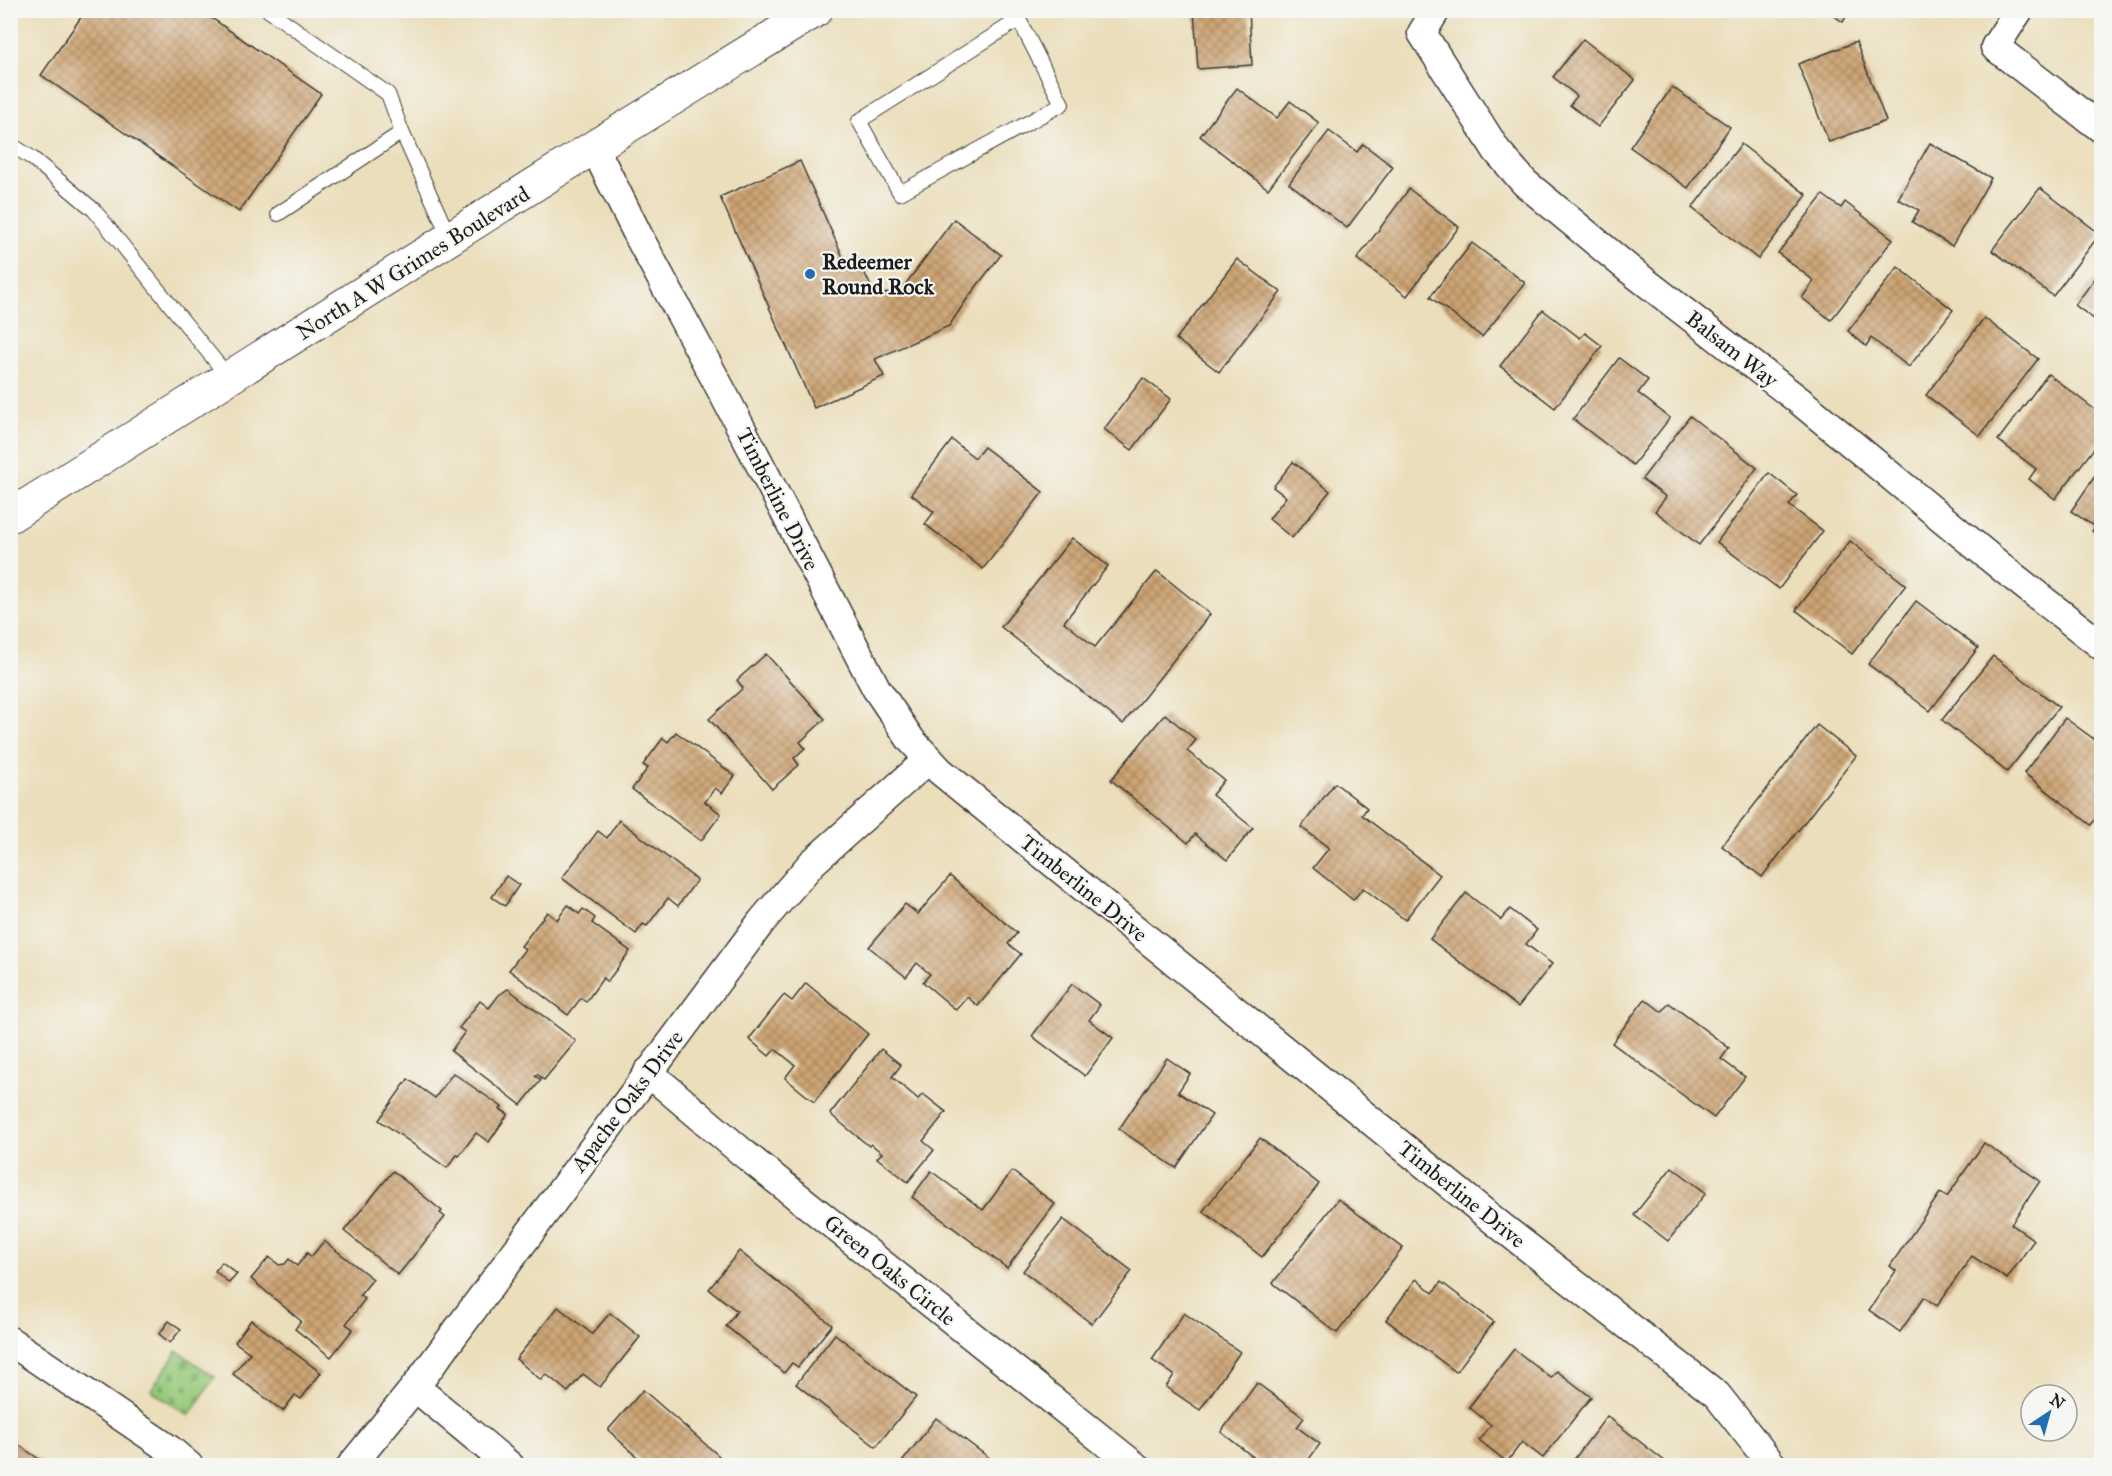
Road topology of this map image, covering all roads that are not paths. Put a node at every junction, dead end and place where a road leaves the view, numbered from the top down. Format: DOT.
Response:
graph roads {
  1 [pos="268,10"];
  2 [pos="816,10"];
  3 [pos="1436,10"];
  4 [pos="2019,10"];
  5 [pos="1016,15"];
  6 [pos="2102,129"];
  7 [pos="402,132"];
  8 [pos="10,144"];
  9 [pos="594,147"];
  10 [pos="278,214"];
  11 [pos="450,239"];
  12 [pos="229,379"];
  13 [pos="10,516"];
  14 [pos="2102,645"];
  15 [pos="929,759"];
  16 [pos="648,1072"];
  17 [pos="10,1341"];
  18 [pos="415,1387"];
  19 [pos="189,1466"];
  20 [pos="351,1466"];
  21 [pos="510,1466"];
  22 [pos="1135,1466"];
  23 [pos="1773,1466"];
  1 -- 7 [label="lane"];
  2 -- 9 [label="main road, North A W Grimes Boulevard"];
  3 -- 14 [label="street, Balsam Way"];
  4 -- 6 [label="street"];
  5 -- 5 [label="lane"];
  7 -- 10 [label="lane"];
  7 -- 11 [label="lane"];
  8 -- 12 [label="lane"];
  9 -- 11 [label="main road, North A W Grimes Boulevard"];
  9 -- 15 [label="street, Timberline Drive"];
  11 -- 12 [label="main road, North A W Grimes Boulevard"];
  12 -- 13 [label="main road, North A W Grimes Boulevard"];
  15 -- 16 [label="street, Apache Oaks Drive"];
  15 -- 23 [label="street, Timberline Drive"];
  16 -- 18 [label="street, Apache Oaks Drive"];
  16 -- 22 [label="street, Green Oaks Circle"];
  17 -- 19 [label="street"];
  18 -- 20 [label="street, Apache Oaks Drive"];
  18 -- 21 [label="street"];
}
